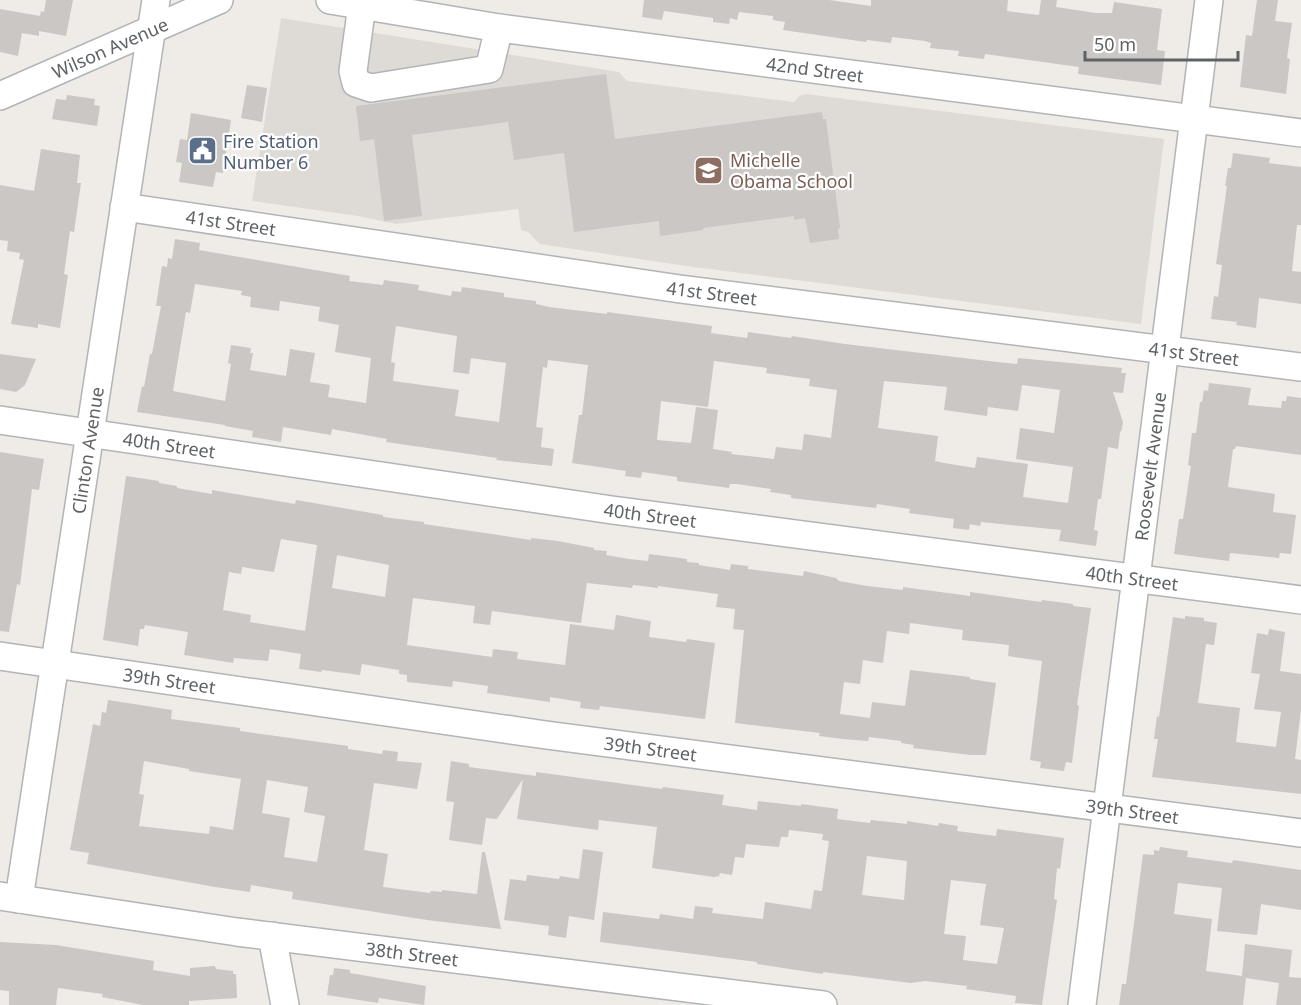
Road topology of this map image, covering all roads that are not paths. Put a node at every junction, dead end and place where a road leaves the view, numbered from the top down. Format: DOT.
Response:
graph roads {
  1 [pos="156,0"];
  2 [pos="219,0"];
  3 [pos="330,0"];
  4 [pos="1209,0"];
  5 [pos="362,5"];
  6 [pos="499,28"];
  7 [pos="151,29"];
  8 [pos="0,96"];
  9 [pos="1194,119"];
  10 [pos="1301,133"];
  11 [pos="124,207"];
  12 [pos="1165,350"];
  13 [pos="1301,367"];
  14 [pos="0,420"];
  15 [pos="90,434"];
  16 [pos="1135,578"];
  17 [pos="1301,600"];
  18 [pos="0,656"];
  19 [pos="55,664"];
  20 [pos="1107,809"];
  21 [pos="1301,833"];
  22 [pos="9,897"];
  23 [pos="272,936"];
  24 [pos="285,1005"];
  25 [pos="824,1005"];
  26 [pos="1082,1005"];
  1 -- 7 [label="street, Clinton Avenue"];
  2 -- 7 [label="street, Wilson Avenue"];
  3 -- 5 [label="street, 42nd Street"];
  4 -- 9 [label="street, Roosevelt Avenue"];
  5 -- 6 [label="street, 42nd Street"];
  5 -- 6 [label="street"];
  6 -- 9 [label="street, 42nd Street"];
  7 -- 8 [label="street, Wilson Avenue"];
  7 -- 11 [label="street, Clinton Avenue"];
  9 -- 10 [label="street, 42nd Street"];
  9 -- 12 [label="street, Roosevelt Avenue"];
  11 -- 12 [label="street, 41st Street"];
  11 -- 15 [label="street, Clinton Avenue"];
  12 -- 13 [label="street, 41st Street"];
  12 -- 16 [label="street, Roosevelt Avenue"];
  14 -- 15 [label="street, 40th Street"];
  15 -- 16 [label="street, 40th Street"];
  15 -- 19 [label="street, Clinton Avenue"];
  16 -- 17 [label="street, 40th Street"];
  16 -- 20 [label="street, Roosevelt Avenue"];
  18 -- 19 [label="street, 39th Street"];
  19 -- 20 [label="street, 39th Street"];
  19 -- 22 [label="street, Clinton Avenue"];
  20 -- 21 [label="street, 39th Street"];
  20 -- 26 [label="street, Roosevelt Avenue"];
  22 -- 23 [label="street, 38th Street"];
  23 -- 24 [label="street"];
  23 -- 25 [label="street, 38th Street"];
}
